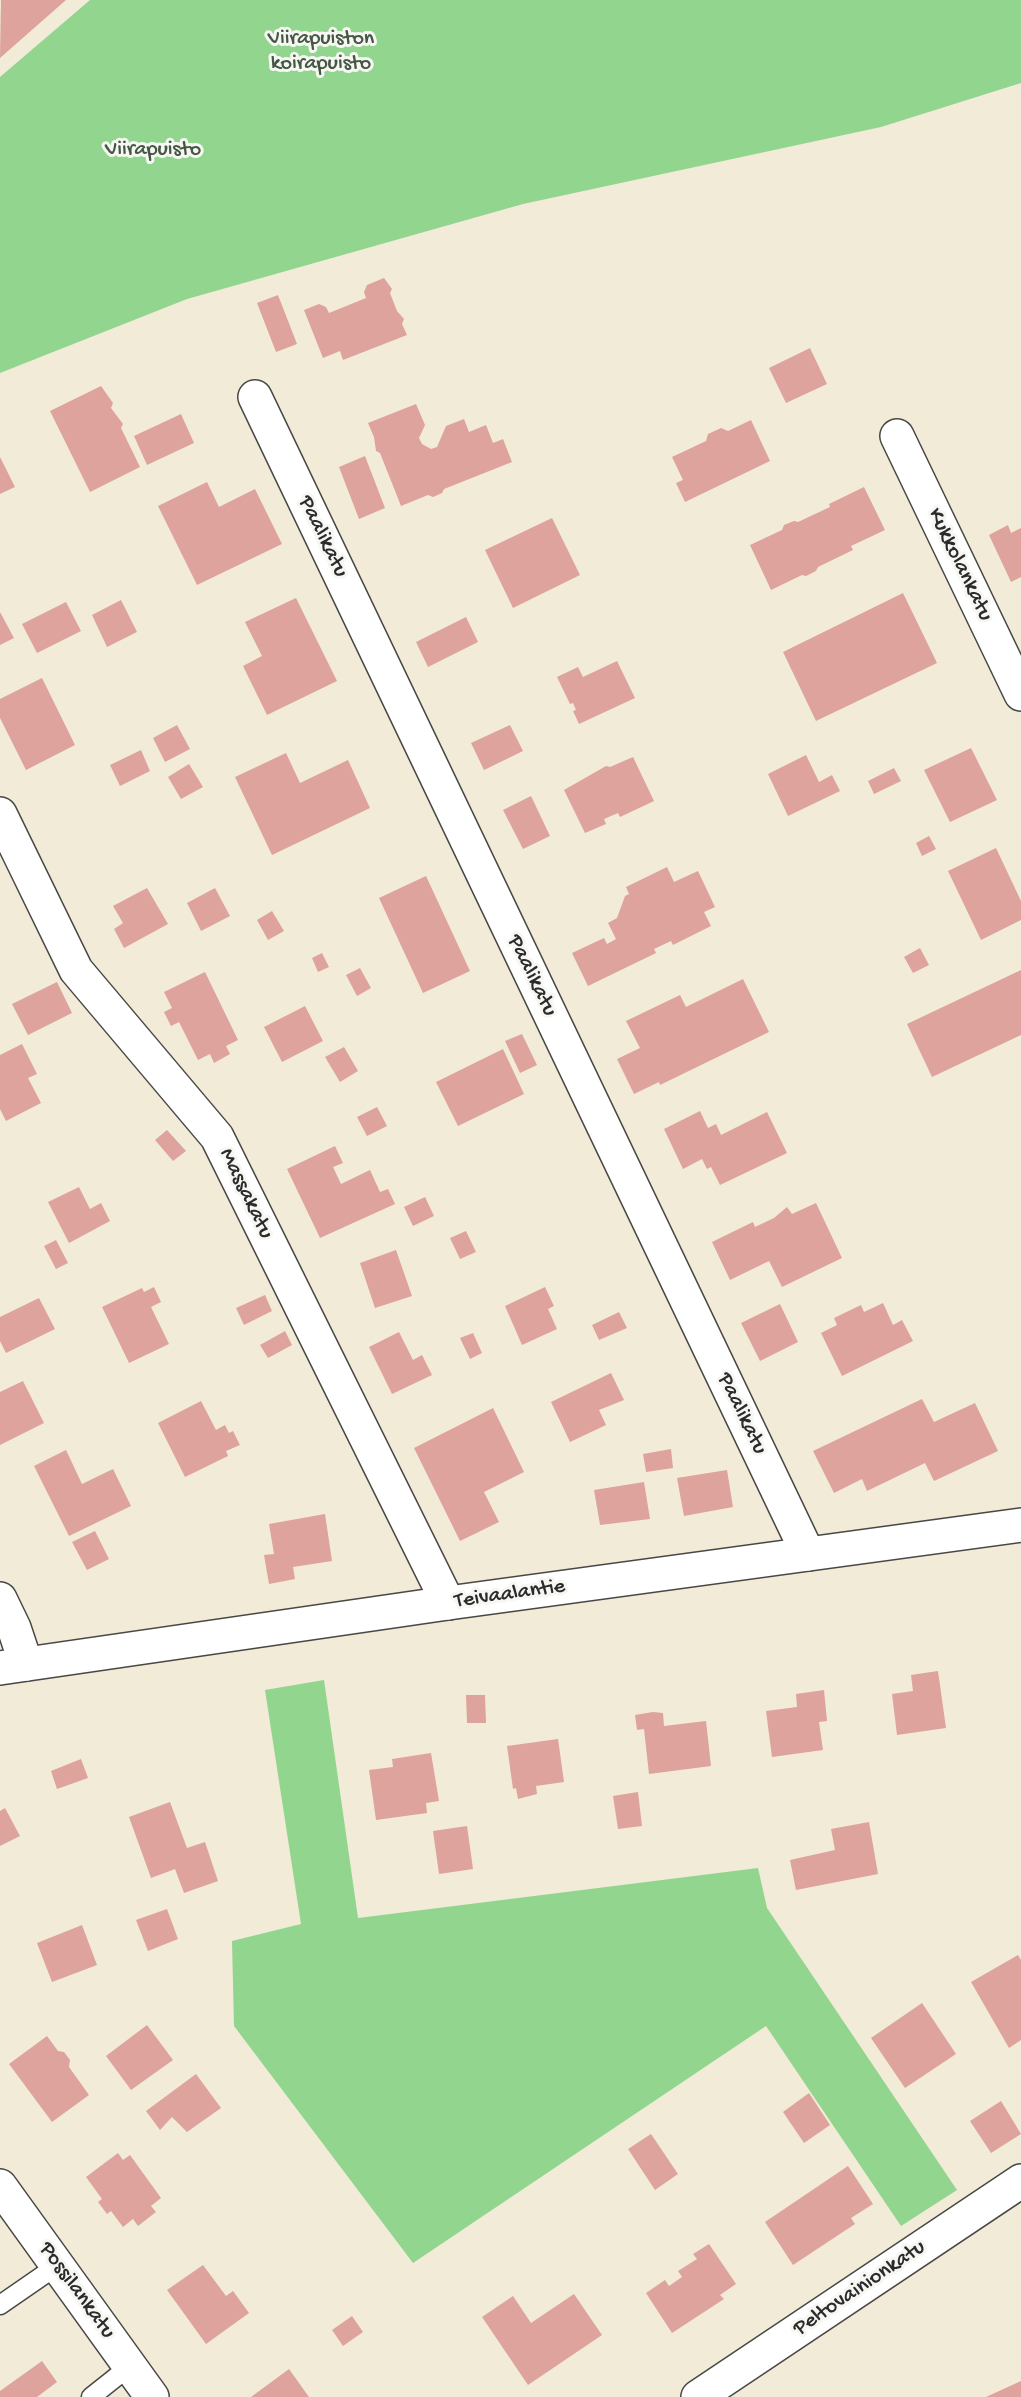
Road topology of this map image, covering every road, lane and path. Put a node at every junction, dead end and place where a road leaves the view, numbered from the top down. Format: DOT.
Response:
graph roads {
  1 [pos="255,398"];
  2 [pos="897,436"];
  3 [pos="1021,693"];
  4 [pos="0,813"];
  5 [pos="1021,1525"];
  6 [pos="808,1554"];
  7 [pos="0,1599"];
  8 [pos="448,1603"];
  9 [pos="13,1666"];
  10 [pos="1021,2181"];
  11 [pos="0,2186"];
  12 [pos="58,2265"];
  13 [pos="0,2305"];
  14 [pos="130,2366"];
  15 [pos="91,2397"];
  16 [pos="152,2397"];
  17 [pos="698,2397"];
  1 -- 6 [label="street, Paalikatu"];
  2 -- 3 [label="street, Kukkolankatu"];
  4 -- 8 [label="street, Massakatu"];
  5 -- 6 [label="street, Teivaalantie"];
  6 -- 8 [label="street, Teivaalantie"];
  7 -- 9 [label="street"];
  8 -- 9 [label="street, Teivaalantie"];
  10 -- 17 [label="street, Peltovainionkatu"];
  11 -- 12 [label="street, Possilankatu"];
  12 -- 13 [label="lane"];
  12 -- 14 [label="street, Possilankatu"];
  14 -- 15 [label="lane"];
  14 -- 16 [label="street, Possilankatu"];
}
